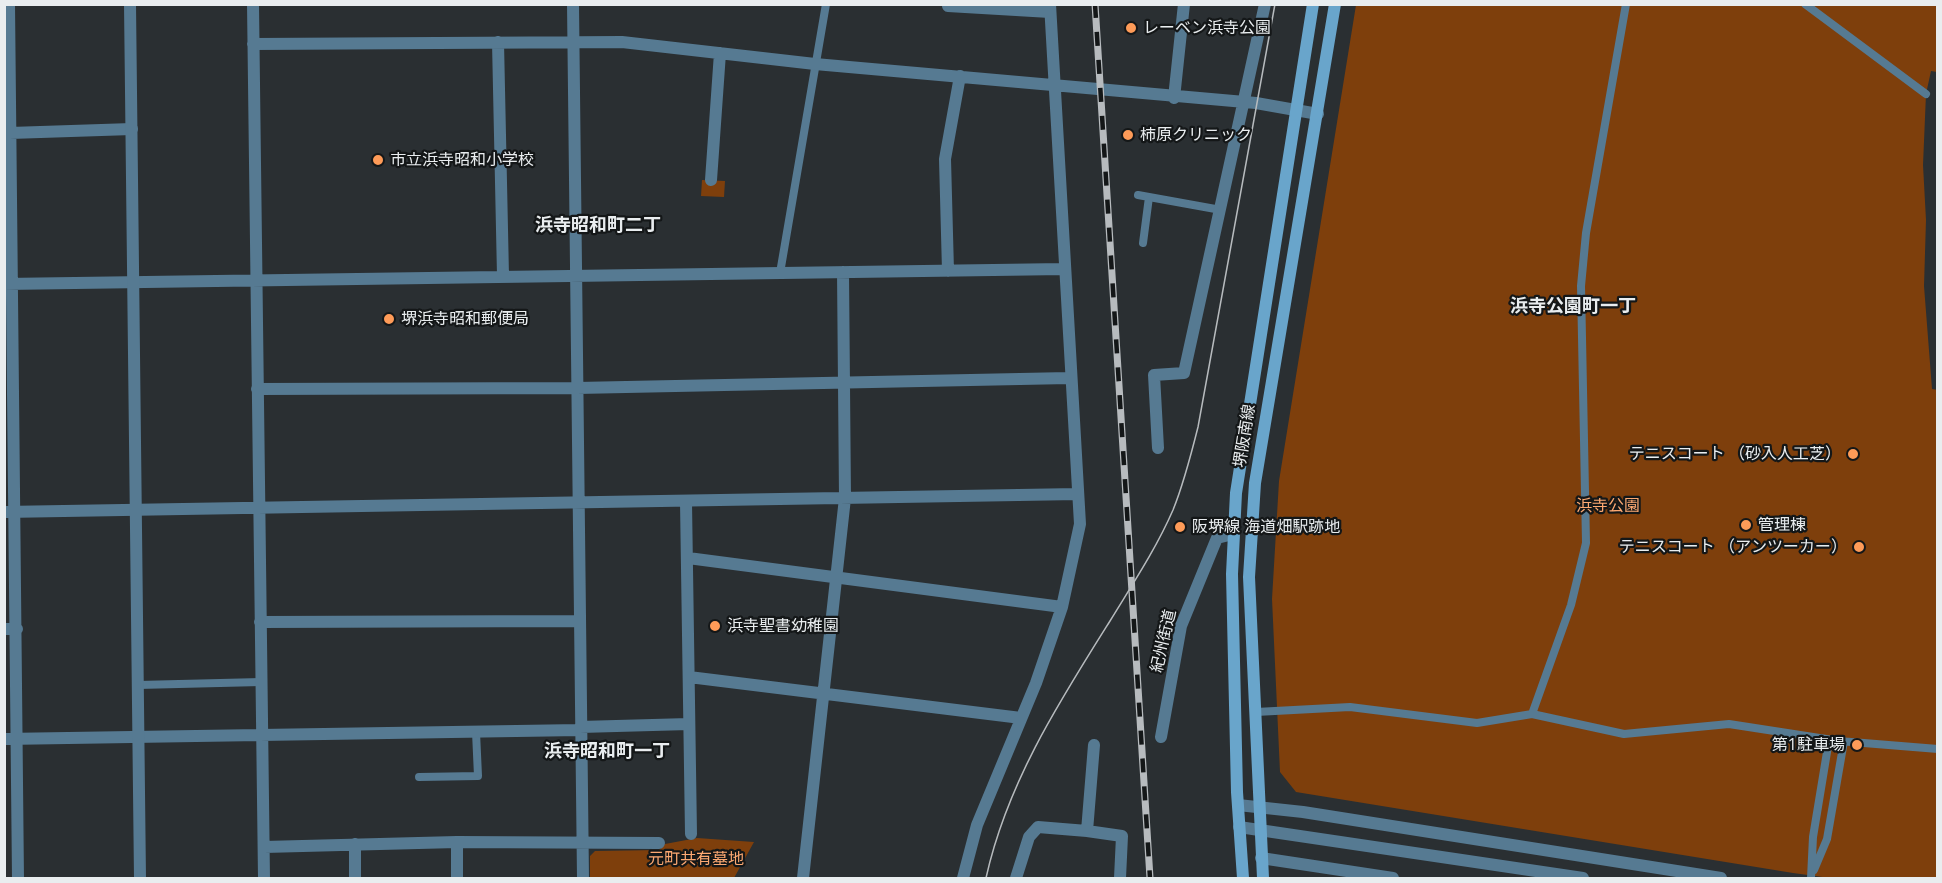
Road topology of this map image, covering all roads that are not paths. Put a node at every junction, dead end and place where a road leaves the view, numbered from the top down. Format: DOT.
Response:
graph roads {
  1 [pos="9,4"];
  2 [pos="130,4"];
  3 [pos="253,4"];
  4 [pos="573,4"];
  5 [pos="826,4"];
  6 [pos="1184,4"];
  7 [pos="1265,4"];
  8 [pos="1313,4"];
  9 [pos="1335,4"];
  10 [pos="1626,4"];
  11 [pos="1804,4"];
  12 [pos="948,6"];
  13 [pos="1050,8"];
  14 [pos="498,42"];
  15 [pos="574,42"];
  16 [pos="253,44"];
  17 [pos="720,53"];
  18 [pos="815,64"];
  19 [pos="960,76"];
  20 [pos="1053,84"];
  21 [pos="1926,94"];
  22 [pos="1174,98"];
  23 [pos="1245,102"];
  24 [pos="1298,110"];
  25 [pos="1318,114"];
  26 [pos="132,129"];
  27 [pos="10,133"];
  28 [pos="711,180"];
  29 [pos="7,187"];
  30 [pos="1138,195"];
  31 [pos="1149,197"];
  32 [pos="1221,210"];
  33 [pos="1143,243"];
  34 [pos="1064,269"];
  35 [pos="948,271"];
  36 [pos="780,273"];
  37 [pos="843,273"];
  38 [pos="503,276"];
  39 [pos="576,277"];
  40 [pos="256,279"];
  41 [pos="134,282"];
  42 [pos="8,284"];
  43 [pos="1069,378"];
  44 [pos="844,381"];
  45 [pos="577,388"];
  46 [pos="257,389"];
  47 [pos="1158,448"];
  48 [pos="1078,494"];
  49 [pos="845,498"];
  50 [pos="686,502"];
  51 [pos="578,503"];
  52 [pos="258,507"];
  53 [pos="136,509"];
  54 [pos="10,512"];
  55 [pos="1233,534"];
  56 [pos="688,558"];
  57 [pos="836,579"];
  58 [pos="1062,607"];
  59 [pos="579,621"];
  60 [pos="260,622"];
  61 [pos="11,629"];
  62 [pos="688,677"];
  63 [pos="261,682"];
  64 [pos="138,685"];
  65 [pos="823,693"];
  66 [pos="1256,712"];
  67 [pos="1532,714"];
  68 [pos="1021,718"];
  69 [pos="689,724"];
  70 [pos="580,729"];
  71 [pos="476,732"];
  72 [pos="262,737"];
  73 [pos="1161,737"];
  74 [pos="138,738"];
  75 [pos="4,739"];
  76 [pos="18,739"];
  77 [pos="1829,740"];
  78 [pos="1844,741"];
  79 [pos="1094,745"];
  80 [pos="1938,749"];
  81 [pos="419,777"];
  82 [pos="1238,805"];
  83 [pos="1259,806"];
  84 [pos="1239,827"];
  85 [pos="1260,829"];
  86 [pos="1087,831"];
  87 [pos="691,834"];
  88 [pos="457,842"];
  89 [pos="659,843"];
  90 [pos="355,844"];
  91 [pos="582,844"];
  92 [pos="264,847"];
  93 [pos="11,851"];
  94 [pos="1261,858"];
  95 [pos="1811,877"];
  96 [pos="18,879"];
  97 [pos="140,879"];
  98 [pos="264,879"];
  99 [pos="355,879"];
  100 [pos="456,879"];
  101 [pos="583,879"];
  102 [pos="802,879"];
  103 [pos="963,879"];
  104 [pos="1016,879"];
  105 [pos="1120,879"];
  106 [pos="1243,879"];
  107 [pos="1263,879"];
  108 [pos="1393,879"];
  109 [pos="1583,879"];
  110 [pos="1721,879"];
  1 -- 27 [label="street"];
  2 -- 26 [label="street"];
  3 -- 16 [label="street"];
  4 -- 15 [label="street"];
  5 -- 18 [label="lane"];
  6 -- 22 [label="street"];
  7 -- 23 [label="street"];
  8 -- 24 [label="main road, 堺阪南線"];
  9 -- 25 [label="main road, 堺阪南線"];
  10 -- 67 [label="lane"];
  11 -- 21 [label="lane"];
  12 -- 13 [label="street"];
  13 -- 20 [label="street"];
  14 -- 15 [label="street"];
  14 -- 16 [label="street"];
  14 -- 38 [label="street"];
  15 -- 17 [label="street"];
  15 -- 39 [label="street"];
  16 -- 40 [label="street"];
  17 -- 18 [label="street"];
  17 -- 28 [label="street"];
  18 -- 19 [label="street"];
  18 -- 36 [label="lane"];
  19 -- 20 [label="street"];
  19 -- 35 [label="street"];
  20 -- 22 [label="street"];
  20 -- 34 [label="street"];
  22 -- 23 [label="street"];
  23 -- 24 [label="street"];
  23 -- 32 [label="street"];
  24 -- 25 [label="street"];
  24 -- 55 [label="main road, 堺阪南線"];
  25 -- 66 [label="main road, 堺阪南線"];
  26 -- 27 [label="street"];
  26 -- 41 [label="street"];
  27 -- 29 [label="street"];
  29 -- 42 [label="street"];
  30 -- 31 [label="lane"];
  31 -- 32 [label="lane"];
  31 -- 33 [label="lane"];
  32 -- 47 [label="street"];
  34 -- 35 [label="street"];
  34 -- 43 [label="street"];
  35 -- 37 [label="street"];
  36 -- 37 [label="street"];
  36 -- 39 [label="street"];
  37 -- 44 [label="street"];
  38 -- 39 [label="street"];
  38 -- 40 [label="street"];
  39 -- 45 [label="street"];
  40 -- 41 [label="street"];
  40 -- 46 [label="street"];
  41 -- 42 [label="street"];
  41 -- 53 [label="street"];
  42 -- 54 [label="street"];
  43 -- 44 [label="street"];
  43 -- 48 [label="street"];
  44 -- 45 [label="street"];
  44 -- 49 [label="street"];
  45 -- 46 [label="street"];
  45 -- 51 [label="street"];
  46 -- 52 [label="street"];
  48 -- 49 [label="street"];
  48 -- 58 [label="street"];
  49 -- 50 [label="street"];
  49 -- 57 [label="street"];
  50 -- 51 [label="street"];
  50 -- 56 [label="street"];
  51 -- 52 [label="street"];
  51 -- 59 [label="street"];
  52 -- 53 [label="street"];
  52 -- 60 [label="street"];
  53 -- 54 [label="street"];
  53 -- 64 [label="street"];
  54 -- 61 [label="street"];
  55 -- 73 [label="street, 紀州街道"];
  55 -- 82 [label="main road, 堺阪南線"];
  56 -- 57 [label="street"];
  56 -- 62 [label="street"];
  57 -- 58 [label="street"];
  57 -- 65 [label="street"];
  58 -- 68 [label="street"];
  59 -- 60 [label="street"];
  59 -- 70 [label="street"];
  60 -- 63 [label="street"];
  61 -- 76 [label="street"];
  62 -- 65 [label="street"];
  62 -- 69 [label="street"];
  63 -- 64 [label="lane"];
  63 -- 72 [label="street"];
  64 -- 74 [label="street"];
  65 -- 68 [label="street"];
  65 -- 102 [label="street"];
  66 -- 67 [label="lane"];
  66 -- 83 [label="main road, 堺阪南線"];
  67 -- 77 [label="lane"];
  68 -- 103 [label="street"];
  69 -- 70 [label="street"];
  69 -- 87 [label="street"];
  70 -- 71 [label="street"];
  70 -- 91 [label="street"];
  71 -- 72 [label="street"];
  71 -- 81 [label="lane"];
  72 -- 74 [label="street"];
  72 -- 92 [label="street"];
  74 -- 76 [label="street"];
  74 -- 97 [label="street"];
  75 -- 76 [label="street"];
  76 -- 93 [label="street"];
  77 -- 78 [label="lane"];
  77 -- 95 [label="lane"];
  78 -- 80 [label="lane"];
  78 -- 95 [label="lane"];
  79 -- 86 [label="street"];
  82 -- 83 [label="street"];
  82 -- 84 [label="main road, 堺阪南線"];
  83 -- 85 [label="main road, 堺阪南線"];
  83 -- 110 [label="street"];
  84 -- 85 [label="street"];
  84 -- 106 [label="main road, 堺阪南線"];
  85 -- 94 [label="main road, 堺阪南線"];
  85 -- 109 [label="street"];
  86 -- 104 [label="street"];
  86 -- 105 [label="street"];
  88 -- 90 [label="street"];
  88 -- 91 [label="street"];
  88 -- 100 [label="street"];
  89 -- 91 [label="street"];
  90 -- 92 [label="street"];
  90 -- 99 [label="street"];
  91 -- 101 [label="street"];
  92 -- 98 [label="street"];
  93 -- 96 [label="street"];
  94 -- 107 [label="main road, 堺阪南線"];
  94 -- 108 [label="street"];
}
